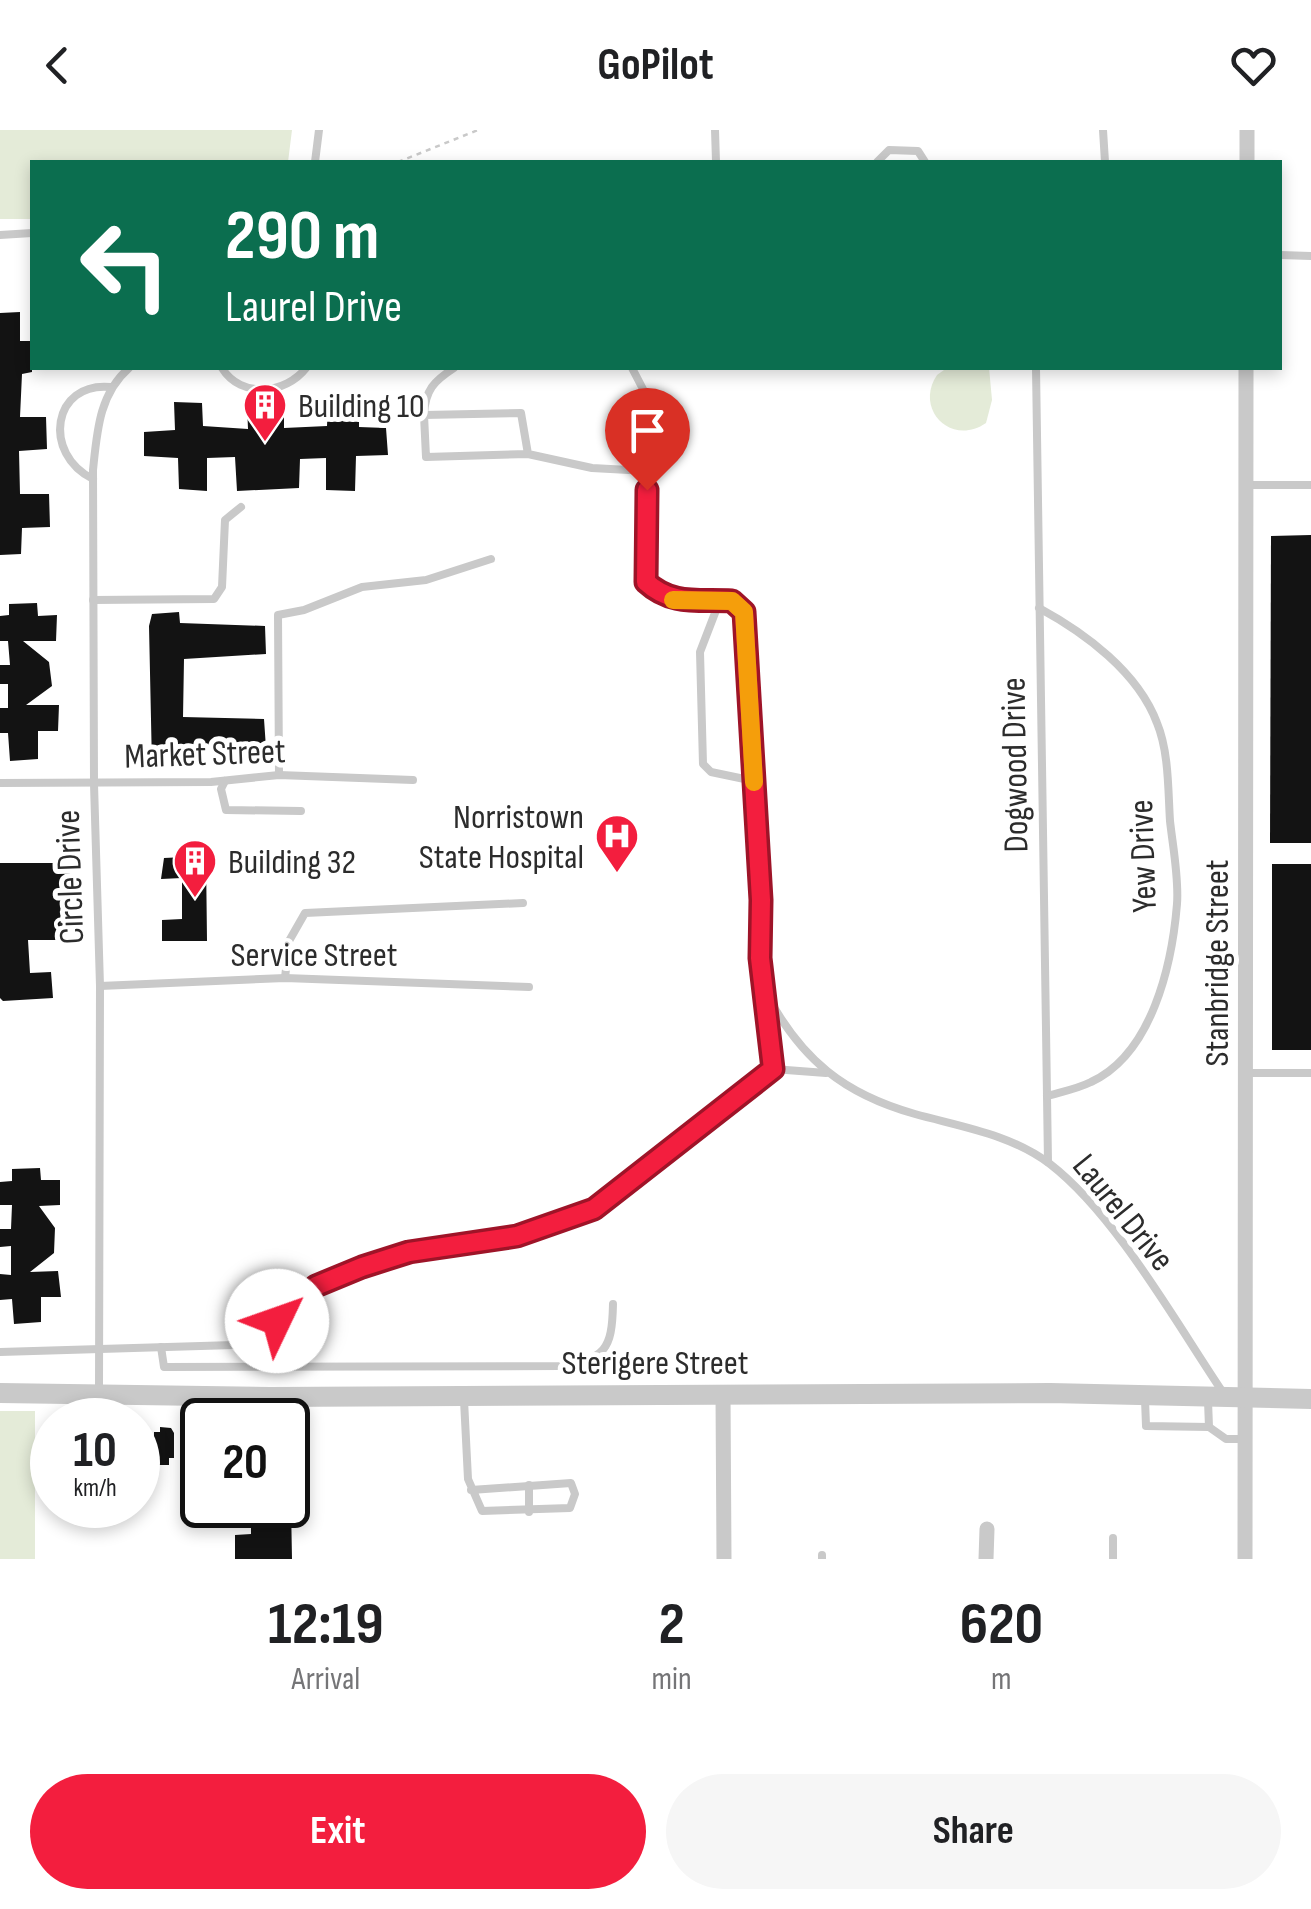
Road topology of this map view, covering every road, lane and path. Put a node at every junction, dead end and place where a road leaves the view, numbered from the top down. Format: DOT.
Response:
graph roads {
  1 [pos="318,130"];
  2 [pos="478,130"];
  3 [pos="715,130"];
  4 [pos="1103,130"];
  5 [pos="1247,130"];
  6 [pos="315,160"];
  7 [pos="403,160"];
  8 [pos="716,160"];
  9 [pos="879,160"];
  10 [pos="924,160"];
  11 [pos="1105,160"];
  12 [pos="1246,160"];
  13 [pos="30,232"];
  14 [pos="0,235"];
  15 [pos="1282,255"];
  16 [pos="1311,256"];
  17 [pos="127,370"];
  18 [pos="224,370"];
  19 [pos="303,370"];
  20 [pos="451,370"];
  21 [pos="633,370"];
  22 [pos="1036,370"];
  23 [pos="1246,370"];
  24 [pos="111,387"];
  25 [pos="424,415"];
  26 [pos="528,454"];
  27 [pos="647,471"];
  28 [pos="93,479"];
  29 [pos="1246,485"];
  30 [pos="1311,485"];
  31 [pos="242,507"];
  32 [pos="491,560"];
  33 [pos="93,600"];
  34 [pos="720,600"];
  35 [pos="1039,608"];
  36 [pos="279,775"];
  37 [pos="413,780"];
  38 [pos="754,781"];
  39 [pos="225,782"];
  40 [pos="0,783"];
  41 [pos="94,784"];
  42 [pos="301,810"];
  43 [pos="524,902"];
  44 [pos="285,978"];
  45 [pos="100,986"];
  46 [pos="529,987"];
  47 [pos="764,988"];
  48 [pos="773,1069"];
  49 [pos="1246,1073"];
  50 [pos="826,1074"];
  51 [pos="1311,1074"];
  52 [pos="1047,1096"];
  53 [pos="1048,1162"];
  54 [pos="612,1304"];
  55 [pos="161,1347"];
  56 [pos="98,1349"];
  57 [pos="0,1352"];
  58 [pos="0,1393"];
  59 [pos="723,1394"];
  60 [pos="100,1395"];
  61 [pos="1145,1395"];
  62 [pos="464,1396"];
  63 [pos="1226,1398"];
  64 [pos="1311,1399"];
  65 [pos="1210,1427"];
  66 [pos="1245,1439"];
  67 [pos="529,1485"];
  68 [pos="472,1490"];
  69 [pos="529,1512"];
  70 [pos="986,1529"];
  71 [pos="1113,1538"];
  72 [pos="724,1559"];
  73 [pos="986,1559"];
  74 [pos="1113,1559"];
  75 [pos="1246,1559"];
  1 -- 6 [label="lane"];
  2 -- 7 [label="path"];
  3 -- 8 [label="lane"];
  4 -- 11 [label="lane"];
  5 -- 12 [label="street"];
  9 -- 10 [label="lane"];
  13 -- 14 [label="lane"];
  15 -- 16 [label="lane"];
  17 -- 24 [label="lane, Circle Drive"];
  18 -- 19 [label="lane"];
  20 -- 25 [label="lane"];
  21 -- 27 [label="lane"];
  22 -- 35 [label="lane, Dogwood Drive"];
  23 -- 29 [label="street, Stanbridge Street"];
  24 -- 28 [label="lane, Circle Drive"];
  24 -- 28 [label="lane"];
  25 -- 26 [label="lane"];
  25 -- 26 [label="lane"];
  26 -- 27 [label="lane"];
  27 -- 34 [label="lane"];
  28 -- 33 [label="lane, Circle Drive"];
  29 -- 30 [label="lane"];
  29 -- 49 [label="street, Stanbridge Street"];
  31 -- 33 [label="lane"];
  32 -- 36 [label="lane"];
  33 -- 41 [label="lane, Circle Drive"];
  34 -- 38 [label="lane, Laurel Drive"];
  34 -- 38 [label="lane"];
  35 -- 52 [label="lane, Dogwood Drive"];
  35 -- 52 [label="lane, Yew Drive"];
  36 -- 37 [label="lane, Market Street"];
  36 -- 39 [label="lane, Market Street"];
  38 -- 47 [label="lane, Laurel Drive"];
  39 -- 41 [label="lane, Market Street"];
  39 -- 42 [label="lane"];
  40 -- 41 [label="lane, Market Street"];
  41 -- 45 [label="lane, Circle Drive"];
  43 -- 44 [label="lane"];
  44 -- 45 [label="lane, Service Street"];
  44 -- 46 [label="lane, Service Street"];
  45 -- 56 [label="lane, Circle Drive"];
  47 -- 48 [label="lane, Laurel Drive"];
  47 -- 50 [label="lane, Laurel Drive"];
  48 -- 50 [label="lane, Laurel Drive"];
  48 -- 55 [label="lane"];
  49 -- 51 [label="lane"];
  49 -- 63 [label="street, Stanbridge Street"];
  50 -- 53 [label="lane, Laurel Drive"];
  52 -- 53 [label="lane, Dogwood Drive"];
  53 -- 63 [label="lane, Laurel Drive"];
  54 -- 55 [label="lane"];
  55 -- 56 [label="lane"];
  56 -- 57 [label="lane"];
  56 -- 60 [label="lane, Circle Drive"];
  58 -- 60 [label="street, Sterigere Street"];
  59 -- 61 [label="street, Sterigere Street"];
  59 -- 62 [label="street, Sterigere Street"];
  59 -- 72 [label="street"];
  60 -- 62 [label="street, Sterigere Street"];
  61 -- 63 [label="street, Sterigere Street"];
  61 -- 65 [label="lane"];
  62 -- 68 [label="lane"];
  63 -- 64 [label="street, Sterigere Street"];
  63 -- 65 [label="lane"];
  63 -- 66 [label="street, Stanbridge Street"];
  65 -- 66 [label="lane"];
  66 -- 75 [label="street, Stanbridge Street"];
  67 -- 68 [label="lane"];
  67 -- 69 [label="lane"];
  67 -- 69 [label="lane"];
  68 -- 69 [label="lane"];
  70 -- 73 [label="street"];
  71 -- 74 [label="lane"];
}
